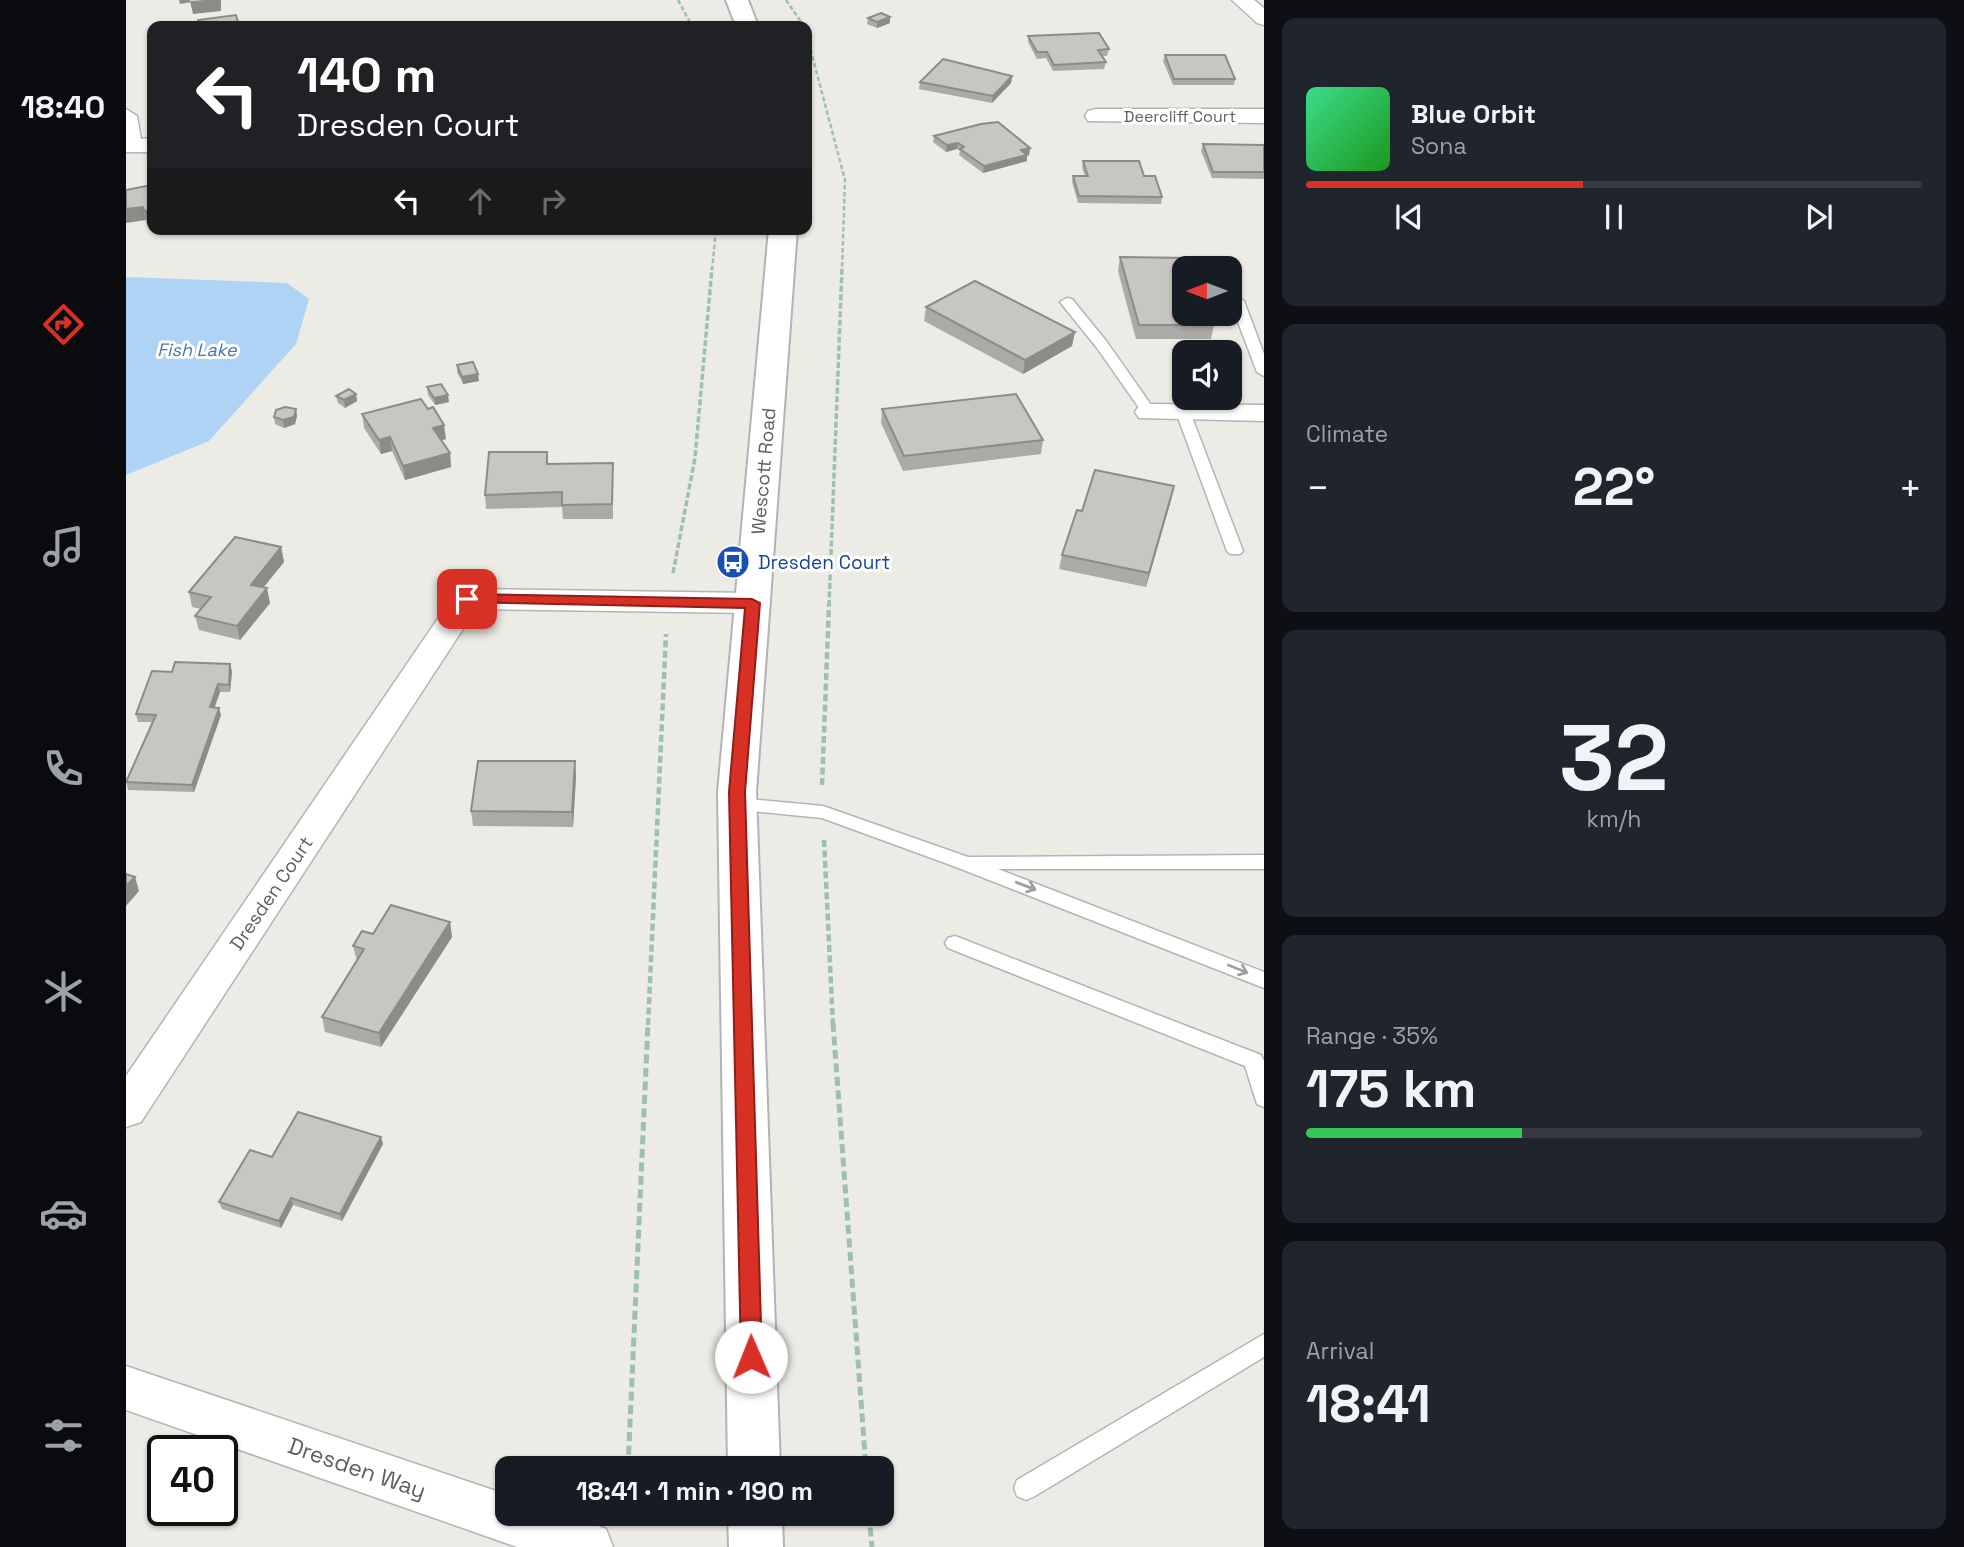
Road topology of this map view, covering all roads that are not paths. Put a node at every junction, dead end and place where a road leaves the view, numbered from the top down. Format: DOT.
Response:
graph roads {
  1 [pos="737,0"];
  2 [pos="1242,0"];
  3 [pos="1264,19"];
  4 [pos="745,21"];
  5 [pos="126,116"];
  6 [pos="1096,116"];
  7 [pos="1264,116"];
  8 [pos="147,145"];
  9 [pos="783,235"];
  10 [pos="1067,302"];
  11 [pos="1242,314"];
  12 [pos="1264,372"];
  13 [pos="1149,412"];
  14 [pos="1183,412"];
  15 [pos="1264,413"];
  16 [pos="1234,551"];
  17 [pos="752,603"];
  18 [pos="737,804"];
  19 [pos="962,862"];
  20 [pos="1264,862"];
  21 [pos="955,943"];
  22 [pos="1264,980"];
  23 [pos="1264,1098"];
  24 [pos="126,1110"];
  25 [pos="1264,1345"];
  26 [pos="126,1388"];
  27 [pos="754,1456"];
  28 [pos="1026,1488"];
  29 [pos="755,1526"];
  30 [pos="588,1547"];
  31 [pos="756,1547"];
  1 -- 4 [label="street"];
  2 -- 3 [label="street"];
  5 -- 8 [label="street"];
  6 -- 7 [label="street, Deercliff Court"];
  9 -- 17 [label="street, Wescott Road"];
  10 -- 13 [label="lane"];
  11 -- 12 [label="lane"];
  13 -- 14 [label="street"];
  14 -- 15 [label="street"];
  14 -- 16 [label="lane"];
  17 -- 18 [label="street, Wescott Road"];
  17 -- 24 [label="street, Dresden Court"];
  18 -- 19 [label="lane"];
  18 -- 27 [label="street, Wescott Road"];
  19 -- 20 [label="lane"];
  19 -- 22 [label="lane, one-way"];
  21 -- 23 [label="lane"];
  25 -- 28 [label="lane"];
  26 -- 30 [label="street, Dresden Way"];
  29 -- 31 [label="street"];
}
